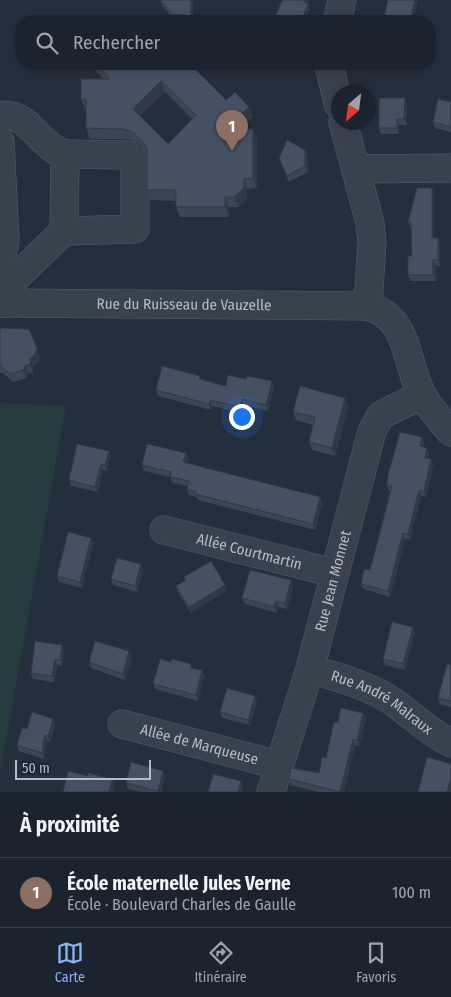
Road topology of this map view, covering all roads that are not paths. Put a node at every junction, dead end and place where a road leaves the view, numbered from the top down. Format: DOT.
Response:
graph roads {
  1 [pos="342,0"];
  2 [pos="338,15"];
  3 [pos="330,70"];
  4 [pos="334,85"];
  5 [pos="0,116"];
  6 [pos="345,130"];
  7 [pos="0,141"];
  8 [pos="66,154"];
  9 [pos="451,168"];
  10 [pos="356,169"];
  11 [pos="64,231"];
  12 [pos="0,263"];
  13 [pos="1,302"];
  14 [pos="368,306"];
  15 [pos="422,395"];
  16 [pos="451,432"];
  17 [pos="164,530"];
  18 [pos="334,572"];
  19 [pos="310,670"];
  20 [pos="122,724"];
  21 [pos="451,743"];
  22 [pos="278,765"];
  23 [pos="271,792"];
  1 -- 2 [label="street"];
  3 -- 4 [label="street"];
  5 -- 8 [label="street"];
  6 -- 10 [label="street"];
  7 -- 12 [label="street"];
  8 -- 11 [label="street"];
  8 -- 11 [label="street"];
  9 -- 10 [label="street"];
  10 -- 14 [label="street"];
  11 -- 13 [label="street"];
  13 -- 14 [label="street, Rue du Ruisseau de Vauzelle"];
  14 -- 15 [label="street"];
  15 -- 16 [label="street"];
  15 -- 18 [label="street, Rue Jean Monnet"];
  17 -- 18 [label="street, Allée Courtmartin"];
  18 -- 19 [label="street, Rue Jean Monnet"];
  19 -- 21 [label="street, Rue André Malraux"];
  19 -- 22 [label="street, Rue Jean Monnet"];
  20 -- 22 [label="street, Allée de Marqueuse"];
  22 -- 23 [label="street, Rue Jean Monnet"];
}
